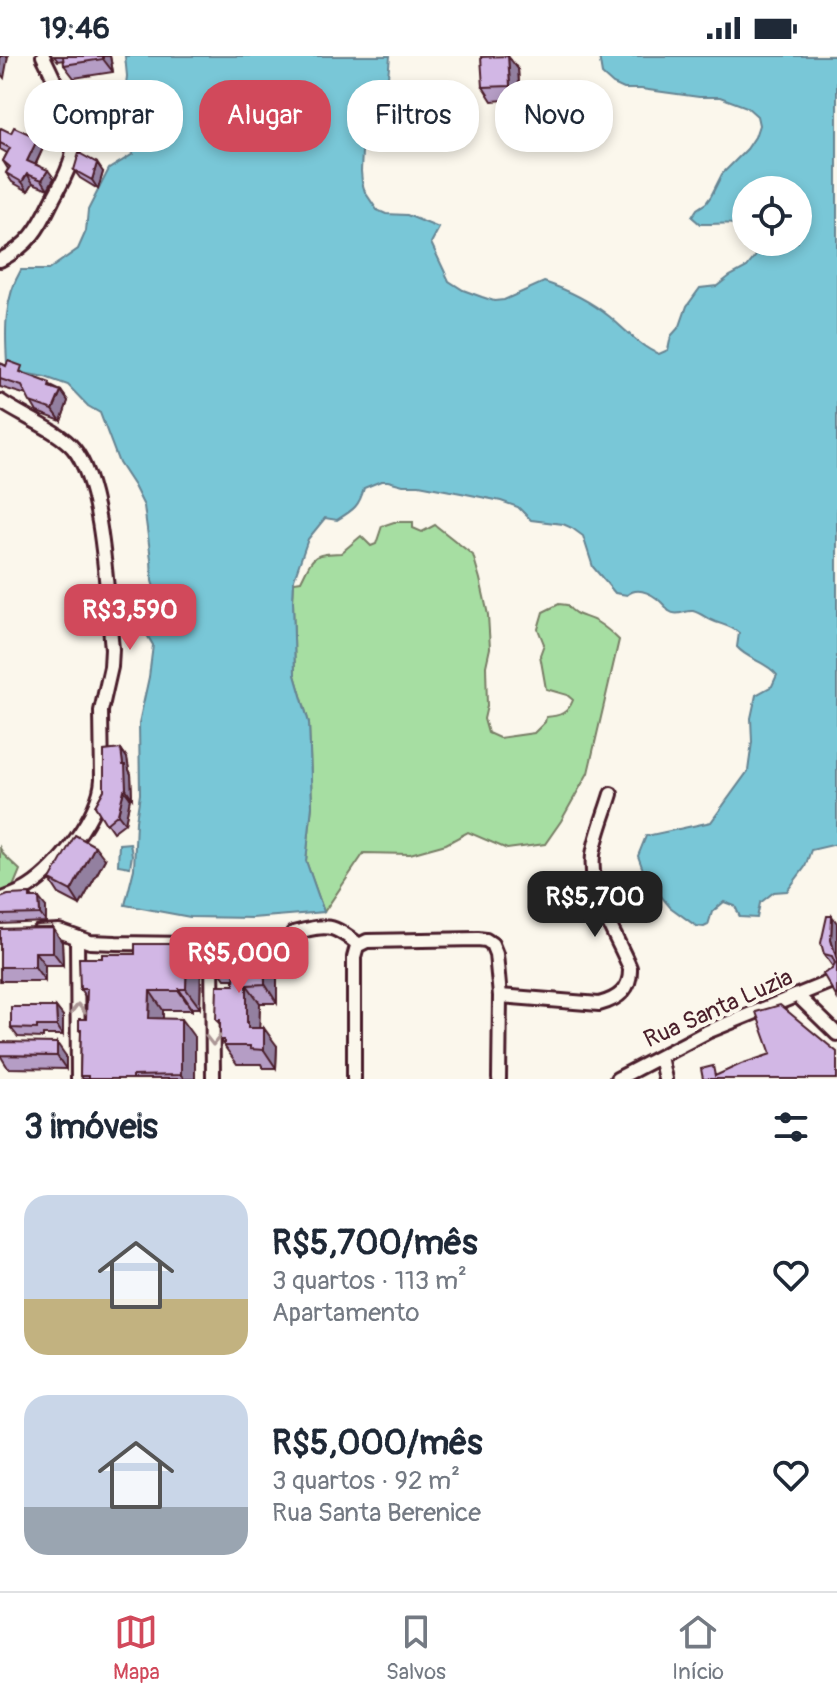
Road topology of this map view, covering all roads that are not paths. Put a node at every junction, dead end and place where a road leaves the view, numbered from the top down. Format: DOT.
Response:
graph roads {
  1 [pos="43,56"];
  2 [pos="0,260"];
  3 [pos="0,401"];
  4 [pos="611,794"];
  5 [pos="0,900"];
  6 [pos="29,932"];
  7 [pos="293,933"];
  8 [pos="77,938"];
  9 [pos="212,945"];
  10 [pos="267,945"];
  11 [pos="359,945"];
  12 [pos="837,979"];
  13 [pos="500,996"];
  14 [pos="798,996"];
  15 [pos="837,1034"];
  16 [pos="62,1047"];
  17 [pos="78,1047"];
  18 [pos="660,1057"];
  19 [pos="78,1079"];
  20 [pos="213,1079"];
  21 [pos="354,1079"];
  22 [pos="499,1079"];
  23 [pos="617,1079"];
  24 [pos="665,1079"];
  1 -- 2 [label="street"];
  3 -- 5 [label="street"];
  4 -- 13 [label="street"];
  6 -- 8 [label="street"];
  7 -- 11 [label="street"];
  8 -- 9 [label="street"];
  17 -- 8 [label="street, one-way"];
  9 -- 10 [label="street"];
  9 -- 20 [label="street, one-way"];
  11 -- 13 [label="street"];
  11 -- 21 [label="street"];
  12 -- 14 [label="street, Rua Santa Luzia"];
  13 -- 22 [label="street"];
  14 -- 15 [label="street"];
  14 -- 18 [label="street, Rua Santa Luzia"];
  16 -- 17 [label="street"];
  17 -- 19 [label="street"];
  18 -- 23 [label="street, Rua Santa Luzia"];
  18 -- 24 [label="street"];
}
